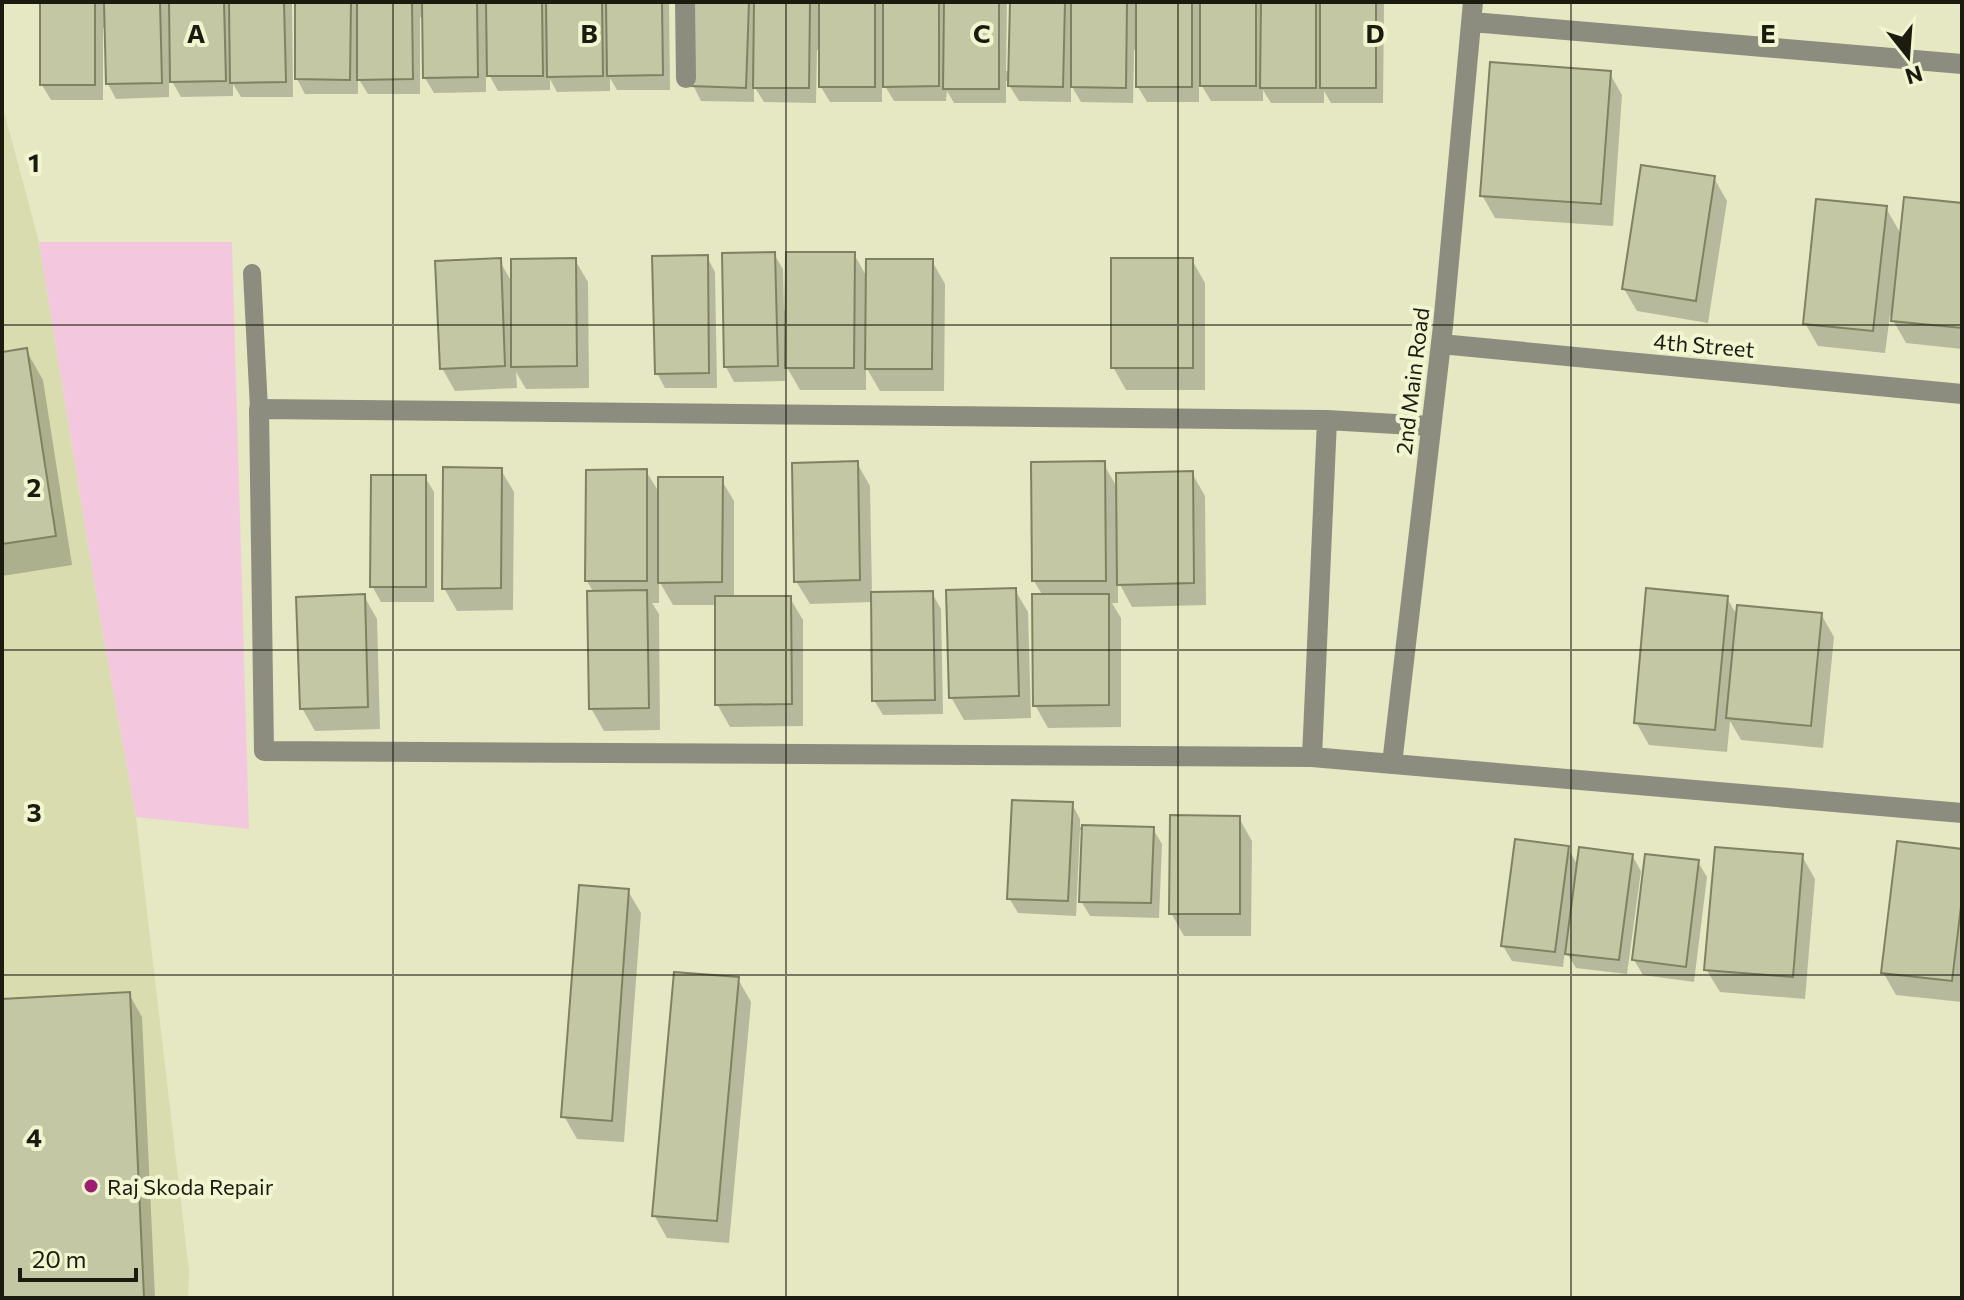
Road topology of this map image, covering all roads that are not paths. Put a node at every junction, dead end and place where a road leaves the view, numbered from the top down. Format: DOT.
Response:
graph roads {
  1 [pos="685,2"];
  2 [pos="1472,12"];
  3 [pos="1962,64"];
  4 [pos="686,78"];
  5 [pos="252,273"];
  6 [pos="1441,344"];
  7 [pos="1962,394"];
  8 [pos="259,409"];
  9 [pos="1327,420"];
  10 [pos="1430,426"];
  11 [pos="1312,757"];
  12 [pos="1392,764"];
  13 [pos="1962,813"];
  1 -- 4 [label="street"];
  2 -- 3 [label="street"];
  2 -- 6 [label="street, 2nd Main Road"];
  5 -- 8 [label="lane"];
  6 -- 7 [label="street, 4th Street"];
  6 -- 10 [label="street, 2nd Main Road"];
  8 -- 9 [label="street"];
  8 -- 11 [label="street"];
  9 -- 10 [label="street"];
  9 -- 11 [label="street"];
  10 -- 12 [label="street, 2nd Main Road"];
  11 -- 12 [label="street"];
  12 -- 13 [label="street"];
}
